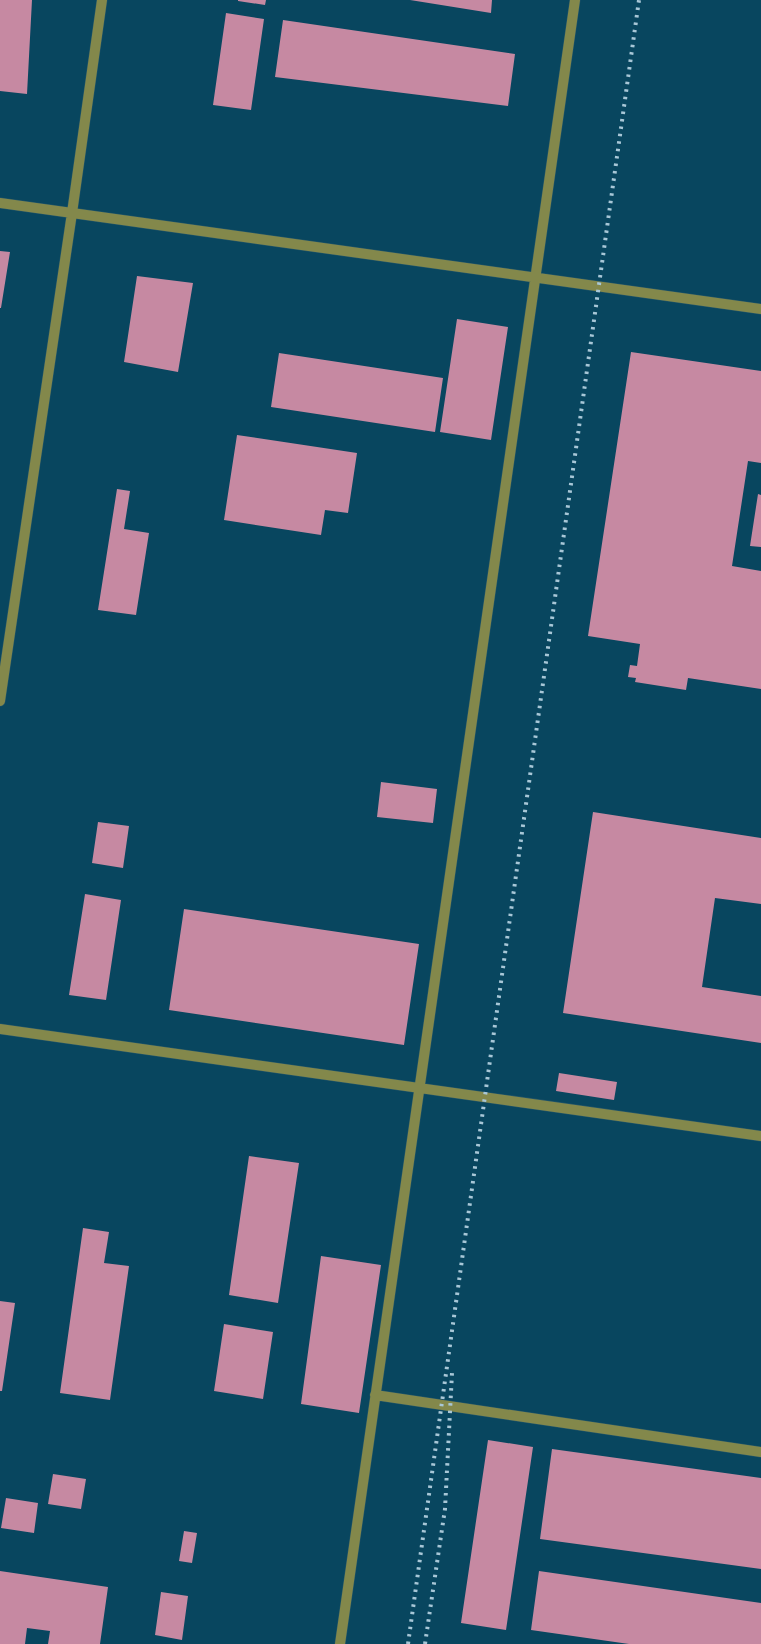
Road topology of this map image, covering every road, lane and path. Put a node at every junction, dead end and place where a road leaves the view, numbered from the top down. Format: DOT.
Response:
graph roads {
  1 [pos="102,0"];
  2 [pos="575,0"];
  3 [pos="0,203"];
  4 [pos="72,213"];
  5 [pos="535,278"];
  6 [pos="761,309"];
  7 [pos="0,701"];
  8 [pos="0,1029"];
  9 [pos="419,1088"];
  10 [pos="761,1136"];
  11 [pos="375,1396"];
  12 [pos="761,1452"];
  13 [pos="340,1644"];
  1 -- 4 [label="lane"];
  2 -- 5 [label="lane"];
  3 -- 4 [label="lane"];
  4 -- 5 [label="lane"];
  4 -- 7 [label="lane"];
  5 -- 6 [label="lane"];
  5 -- 9 [label="lane"];
  8 -- 9 [label="lane"];
  9 -- 10 [label="lane"];
  9 -- 11 [label="lane"];
  11 -- 12 [label="lane"];
  11 -- 13 [label="lane"];
}
